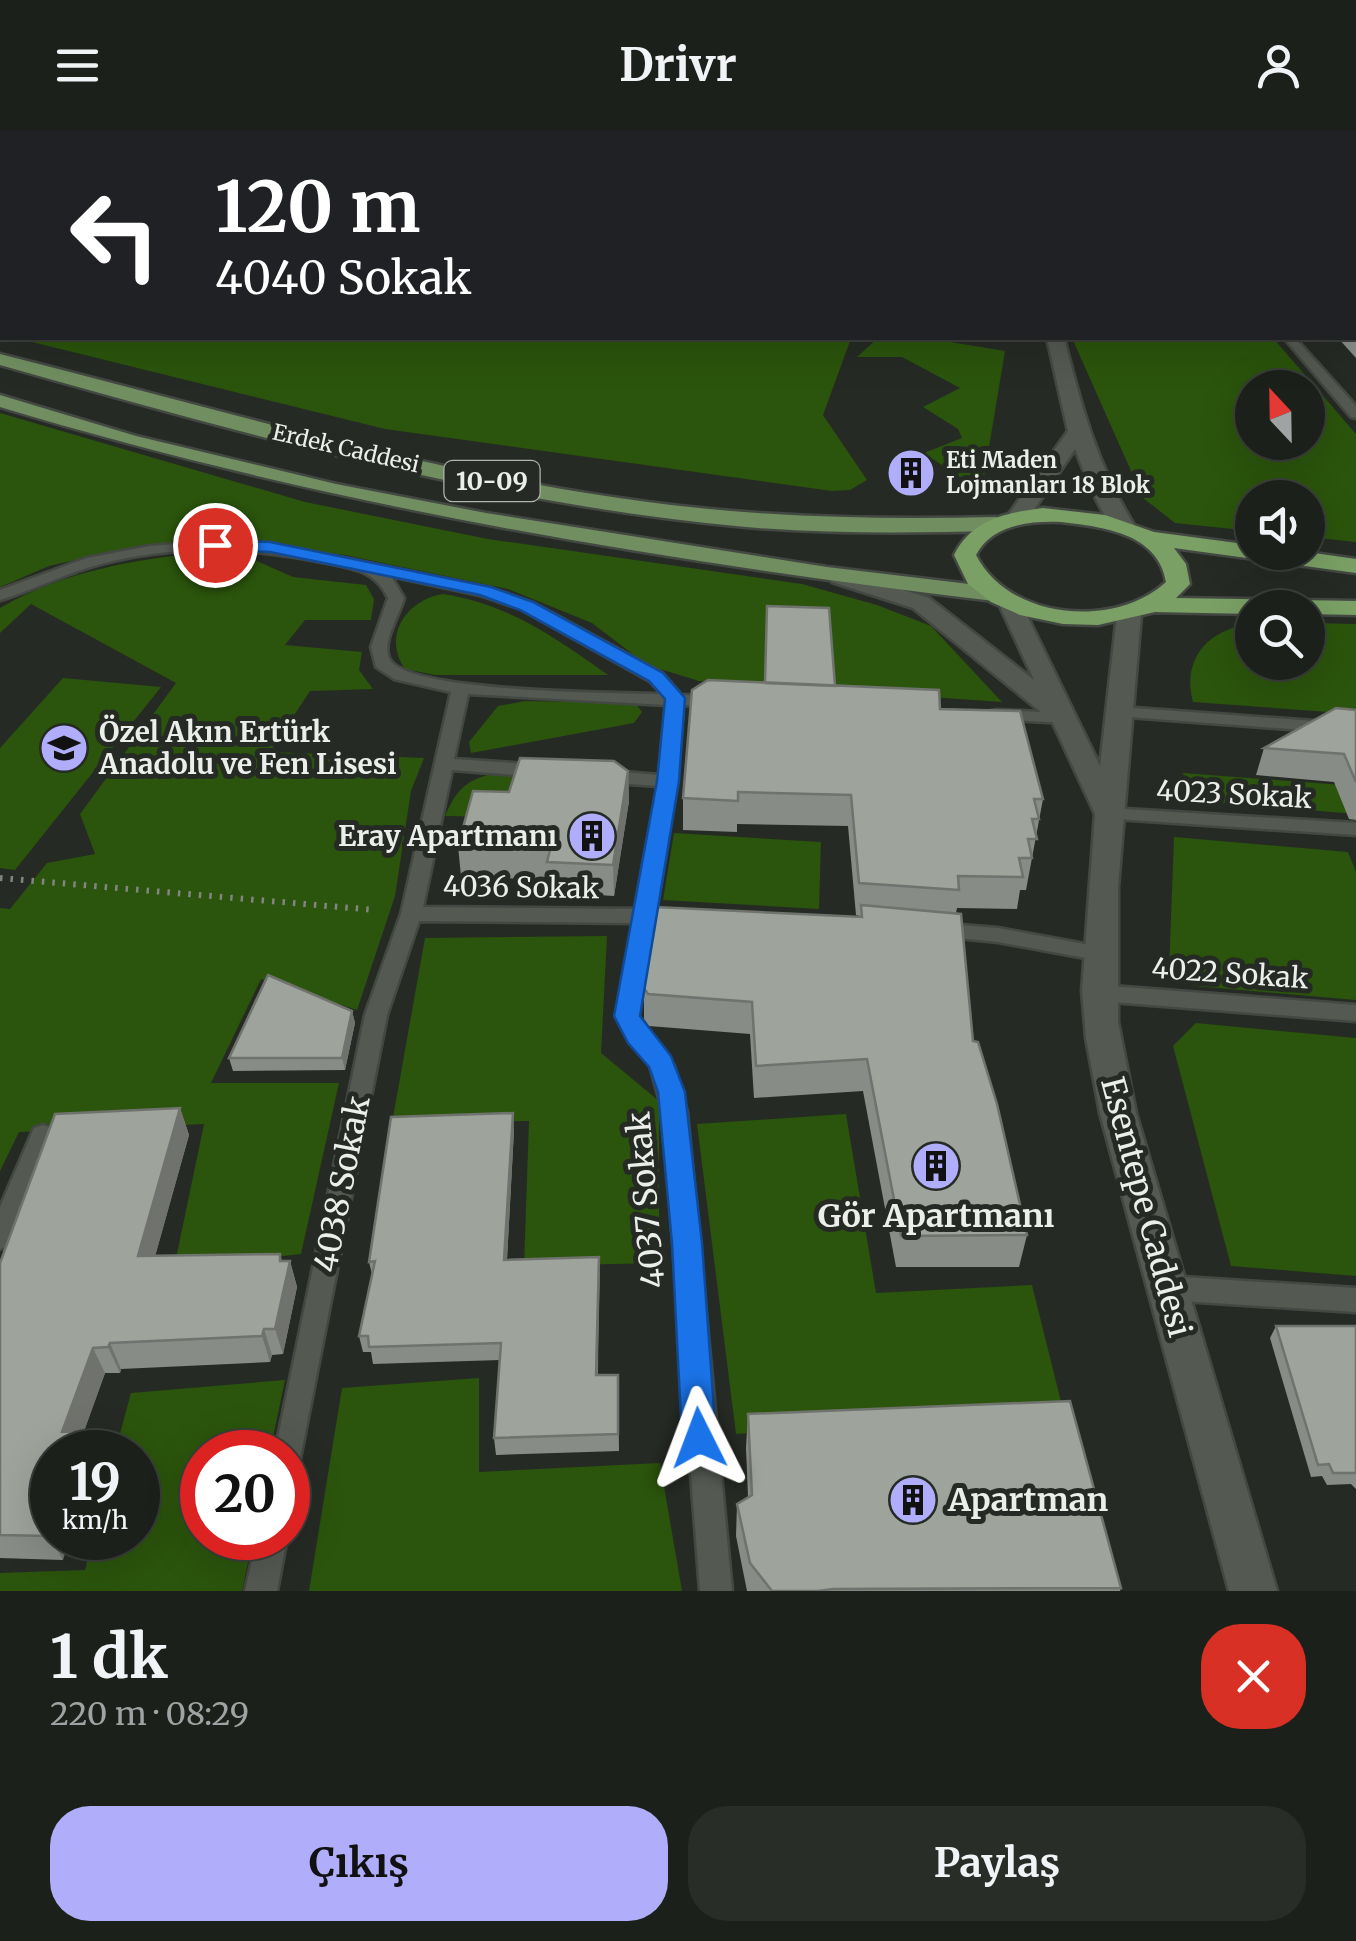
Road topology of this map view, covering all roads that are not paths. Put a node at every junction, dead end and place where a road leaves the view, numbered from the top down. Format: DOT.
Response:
graph roads {
  1 [pos="1055,340"];
  2 [pos="1291,340"];
  3 [pos="0,359"];
  4 [pos="1350,400"];
  5 [pos="0,401"];
  6 [pos="1356,414"];
  7 [pos="1078,431"];
  8 [pos="1006,521"];
  9 [pos="1125,528"];
  10 [pos="1148,538"];
  11 [pos="1356,566"];
  12 [pos="372,569"];
  13 [pos="827,574"];
  14 [pos="0,596"];
  15 [pos="1002,598"];
  16 [pos="1158,605"];
  17 [pos="1356,608"];
  18 [pos="1128,615"];
  19 [pos="460,691"];
  20 [pos="675,698"];
  21 [pos="733,702"];
  22 [pos="1121,712"];
  23 [pos="987,714"];
  24 [pos="1065,718"];
  25 [pos="1356,728"];
  26 [pos="444,764"];
  27 [pos="668,781"];
  28 [pos="1110,814"];
  29 [pos="1356,829"];
  30 [pos="411,914"];
  31 [pos="642,916"];
  32 [pos="682,918"];
  33 [pos="920,930"];
  34 [pos="1102,954"];
  35 [pos="1100,992"];
  36 [pos="1356,1012"];
  37 [pos="43,1135"];
  38 [pos="0,1238"];
  39 [pos="1167,1288"];
  40 [pos="1356,1300"];
  41 [pos="294,1430"];
  42 [pos="267,1560"];
  43 [pos="261,1591"];
  44 [pos="716,1591"];
  45 [pos="1253,1591"];
  1 -- 7 [label="street"];
  2 -- 4 [label="lane"];
  3 -- 8 [label="main road, Erdek Caddesi / 10-09"];
  4 -- 6 [label="lane"];
  5 -- 13 [label="main road, Erdek Caddesi / 10-09"];
  7 -- 8 [label="street"];
  7 -- 9 [label="street"];
  8 -- 9 [label="highway"];
  8 -- 15 [label="highway, Esentepe Caddesi"];
  9 -- 10 [label="highway"];
  10 -- 11 [label="highway"];
  10 -- 16 [label="highway"];
  12 -- 14 [label="lane"];
  12 -- 19 [label="lane"];
  12 -- 20 [label="lane"];
  13 -- 15 [label="main road, Erdek Caddesi / 10-09"];
  13 -- 24 [label="street"];
  15 -- 18 [label="highway"];
  15 -- 24 [label="street, Esentepe Caddesi"];
  16 -- 17 [label="highway"];
  16 -- 18 [label="highway"];
  18 -- 22 [label="street, Esentepe Caddesi"];
  19 -- 20 [label="lane"];
  19 -- 26 [label="lane, 4038 Sokak"];
  20 -- 21 [label="lane"];
  20 -- 27 [label="lane, 4037 Sokak"];
  22 -- 25 [label="lane"];
  22 -- 28 [label="street, Esentepe Caddesi"];
  23 -- 24 [label="lane"];
  24 -- 28 [label="street, Esentepe Caddesi"];
  26 -- 27 [label="lane"];
  26 -- 30 [label="lane, 4038 Sokak"];
  27 -- 31 [label="lane, 4037 Sokak"];
  28 -- 29 [label="lane, 4023 Sokak"];
  28 -- 34 [label="street, Esentepe Caddesi"];
  30 -- 31 [label="lane, 4036 Sokak"];
  30 -- 41 [label="lane, 4038 Sokak"];
  31 -- 32 [label="lane, 4036 Sokak"];
  31 -- 44 [label="lane, 4037 Sokak"];
  33 -- 34 [label="lane"];
  34 -- 35 [label="street, Esentepe Caddesi"];
  35 -- 36 [label="lane, 4022 Sokak"];
  35 -- 39 [label="street, Esentepe Caddesi"];
  37 -- 38 [label="lane"];
  39 -- 40 [label="lane"];
  39 -- 45 [label="street, Esentepe Caddesi"];
  42 -- 43 [label="lane"];
}
